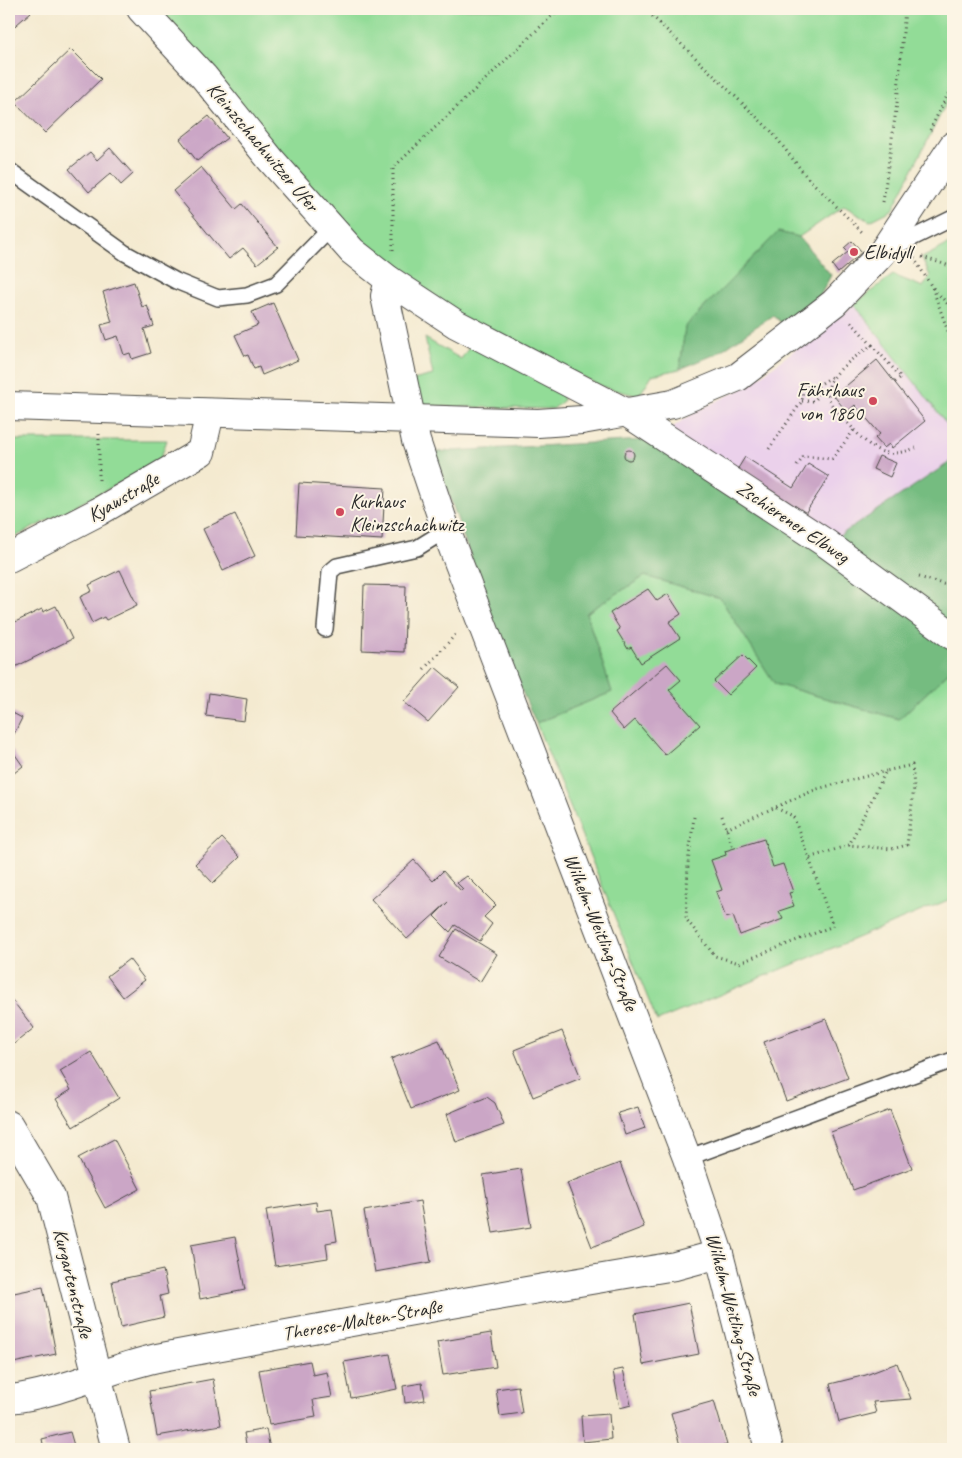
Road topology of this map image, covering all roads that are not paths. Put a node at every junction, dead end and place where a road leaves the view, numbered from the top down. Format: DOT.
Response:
graph roads {
  1 [pos="141,9"];
  2 [pos="953,147"];
  3 [pos="9,170"];
  4 [pos="953,218"];
  5 [pos="331,228"];
  6 [pos="876,246"];
  7 [pos="389,280"];
  8 [pos="9,406"];
  9 [pos="210,413"];
  10 [pos="629,414"];
  11 [pos="412,421"];
  12 [pos="446,530"];
  13 [pos="9,558"];
  14 [pos="325,630"];
  15 [pos="953,636"];
  16 [pos="953,1060"];
  17 [pos="9,1125"];
  18 [pos="687,1158"];
  19 [pos="719,1254"];
  20 [pos="97,1375"];
  21 [pos="9,1399"];
  22 [pos="116,1449"];
  23 [pos="769,1449"];
  1 -- 5 [label="street, Kleinzschachwitzer Ufer"];
  2 -- 6 [label="street"];
  3 -- 5 [label="lane"];
  4 -- 6 [label="lane"];
  5 -- 7 [label="street, Kleinzschachwitzer Ufer"];
  6 -- 10 [label="street"];
  7 -- 10 [label="street, Kleinzschachwitzer Ufer"];
  7 -- 11 [label="street"];
  8 -- 9 [label="street"];
  9 -- 11 [label="street"];
  9 -- 13 [label="street, Kyawstraße"];
  10 -- 11 [label="street"];
  10 -- 15 [label="street, Zschierener Elbweg"];
  11 -- 12 [label="street, Wilhelm-Weitling-Straße"];
  12 -- 14 [label="lane"];
  12 -- 18 [label="street, Wilhelm-Weitling-Straße"];
  16 -- 18 [label="lane"];
  17 -- 20 [label="street, Kurgartenstraße"];
  18 -- 19 [label="street, Wilhelm-Weitling-Straße"];
  19 -- 20 [label="street, Therese-Malten-Straße"];
  19 -- 23 [label="street, Wilhelm-Weitling-Straße"];
  20 -- 21 [label="street, Therese-Malten-Straße"];
  20 -- 22 [label="street, Kurgartenstraße"];
}
